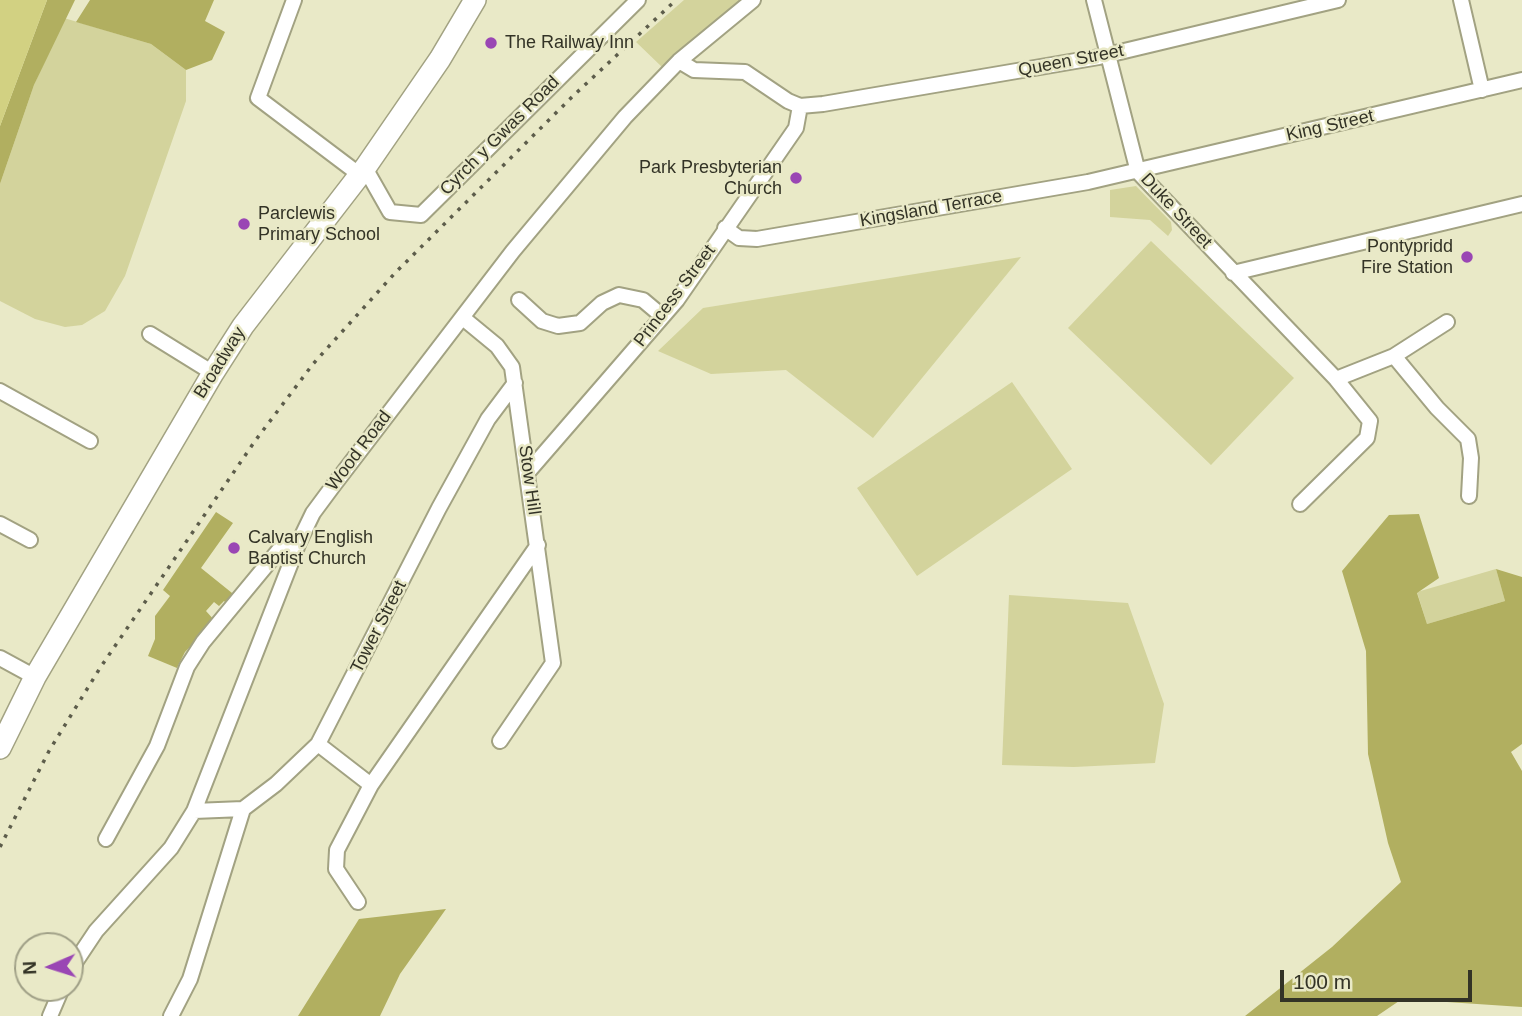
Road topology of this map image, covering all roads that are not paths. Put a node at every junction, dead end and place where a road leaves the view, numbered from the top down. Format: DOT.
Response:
graph roads {
  1 [pos="294,0"];
  2 [pos="475,0"];
  3 [pos="638,0"];
  4 [pos="752,0"];
  5 [pos="1094,0"];
  6 [pos="1338,0"];
  7 [pos="1461,0"];
  8 [pos="1108,55"];
  9 [pos="679,61"];
  10 [pos="1522,80"];
  11 [pos="1482,90"];
  12 [pos="800,106"];
  13 [pos="362,172"];
  14 [pos="1138,172"];
  15 [pos="1522,204"];
  16 [pos="725,229"];
  17 [pos="1233,273"];
  18 [pos="519,300"];
  19 [pos="662,316"];
  20 [pos="463,318"];
  21 [pos="1447,322"];
  22 [pos="150,334"];
  23 [pos="1394,356"];
  24 [pos="213,373"];
  25 [pos="1336,379"];
  26 [pos="515,383"];
  27 [pos="0,391"];
  28 [pos="90,441"];
  29 [pos="528,472"];
  30 [pos="1469,496"];
  31 [pos="1300,504"];
  32 [pos="0,524"];
  33 [pos="30,540"];
  34 [pos="299,542"];
  35 [pos="538,545"];
  36 [pos="0,658"];
  37 [pos="34,677"];
  38 [pos="500,741"];
  39 [pos="318,744"];
  40 [pos="0,748"];
  41 [pos="371,785"];
  42 [pos="243,809"];
  43 [pos="194,811"];
  44 [pos="106,839"];
  45 [pos="358,902"];
  46 [pos="84,949"];
  47 [pos="171,1016"];
  1 -- 13 [label="street"];
  2 -- 13 [label="main road, Broadway"];
  3 -- 13 [label="street, Cyrch y Gwas Road"];
  4 -- 9 [label="street, Wood Road"];
  5 -- 8 [label="street, Duke Street"];
  6 -- 8 [label="street, Queen Street"];
  7 -- 11 [label="street"];
  8 -- 12 [label="street, Queen Street"];
  8 -- 14 [label="street, Duke Street"];
  9 -- 12 [label="street"];
  9 -- 20 [label="street, Wood Road"];
  10 -- 11 [label="street, King Street"];
  11 -- 14 [label="street, King Street"];
  12 -- 16 [label="street, Princess Street"];
  13 -- 24 [label="main road, Broadway"];
  14 -- 16 [label="street, Kingsland Terrace"];
  14 -- 17 [label="street, Duke Street"];
  15 -- 17 [label="street"];
  16 -- 19 [label="street, Princess Street"];
  17 -- 25 [label="street, Duke Street"];
  18 -- 19 [label="street"];
  19 -- 29 [label="street, Princess Street"];
  20 -- 26 [label="street, Stow Hill"];
  20 -- 34 [label="street, Wood Road"];
  21 -- 23 [label="street"];
  22 -- 24 [label="street"];
  23 -- 25 [label="street"];
  23 -- 30 [label="street"];
  24 -- 37 [label="main road, Broadway"];
  25 -- 31 [label="street, Duke Street"];
  26 -- 29 [label="street, Stow Hill"];
  26 -- 39 [label="street, Tower Street"];
  27 -- 28 [label="street"];
  29 -- 35 [label="street, Stow Hill"];
  32 -- 33 [label="street"];
  34 -- 43 [label="street, Wood Road"];
  34 -- 44 [label="street"];
  35 -- 38 [label="street, Stow Hill"];
  35 -- 41 [label="street"];
  36 -- 37 [label="street"];
  37 -- 40 [label="main road, Broadway"];
  39 -- 41 [label="street"];
  39 -- 42 [label="street, Tower Street"];
  41 -- 45 [label="street"];
  42 -- 43 [label="street"];
  42 -- 47 [label="street"];
  43 -- 46 [label="street, Wood Road"];
}
